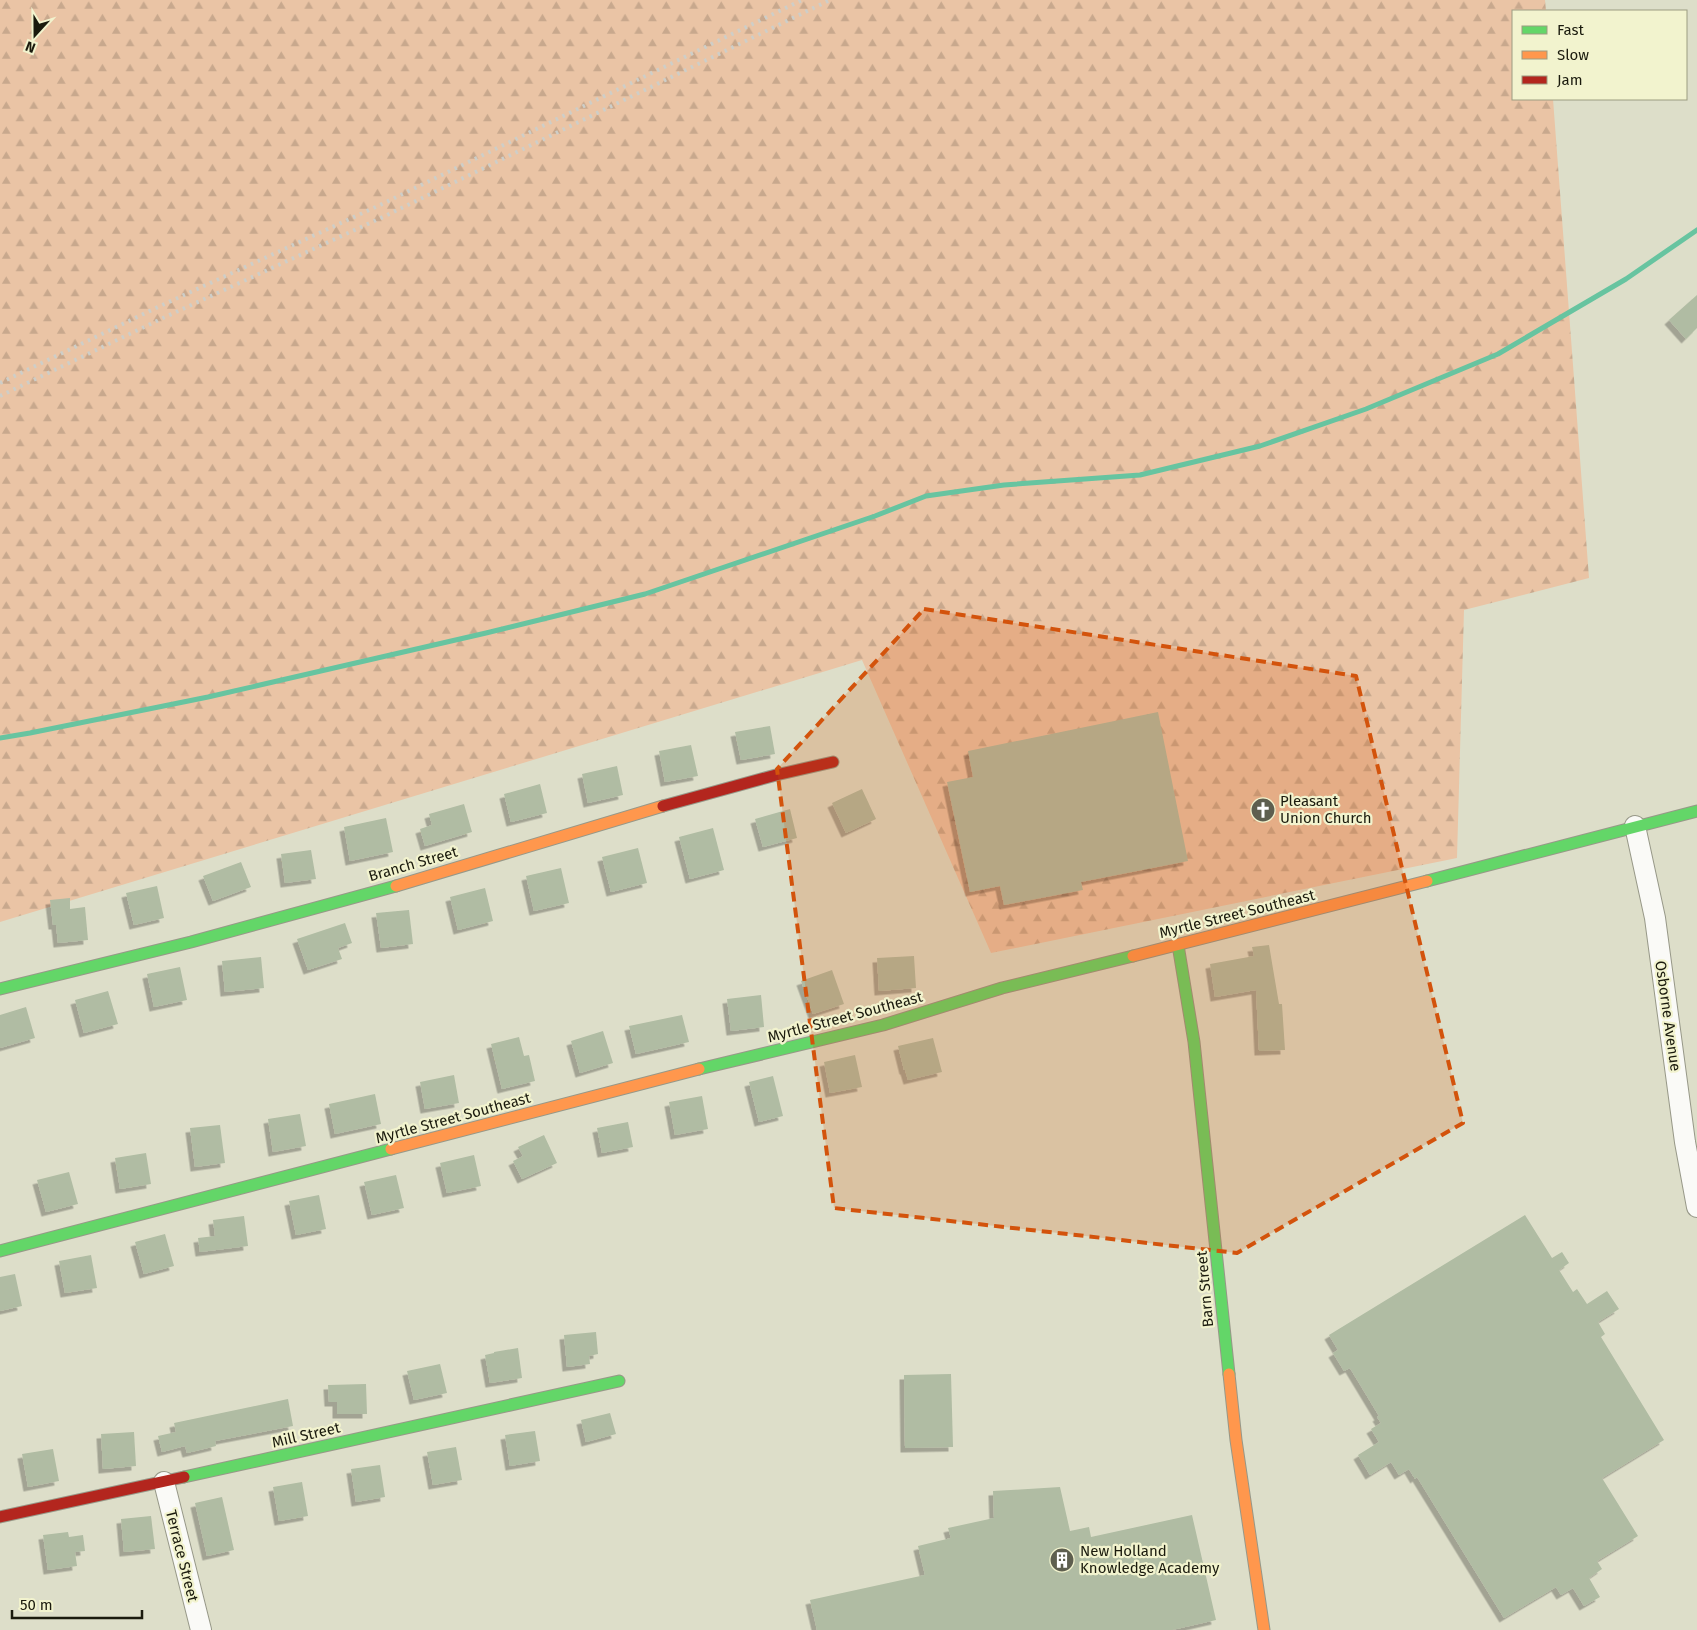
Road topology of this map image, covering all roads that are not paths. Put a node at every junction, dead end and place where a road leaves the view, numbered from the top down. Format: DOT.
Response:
graph roads {
  1 [pos="832,762"];
  2 [pos="1697,811"];
  3 [pos="1635,826"];
  4 [pos="1178,945"];
  5 [pos="0,989"];
  6 [pos="1697,1207"];
  7 [pos="0,1251"];
  8 [pos="619,1381"];
  9 [pos="164,1482"];
  10 [pos="0,1517"];
  11 [pos="201,1630"];
  12 [pos="1264,1630"];
  1 -- 5 [label="street, Branch Street"];
  2 -- 3 [label="street, Myrtle Street Southeast"];
  3 -- 4 [label="street, Myrtle Street Southeast"];
  3 -- 6 [label="street, Osborne Avenue"];
  4 -- 7 [label="street, Myrtle Street Southeast"];
  4 -- 12 [label="street, Barn Street"];
  8 -- 9 [label="street, Mill Street"];
  9 -- 10 [label="street, Mill Street"];
  9 -- 11 [label="street, Terrace Street"];
}
